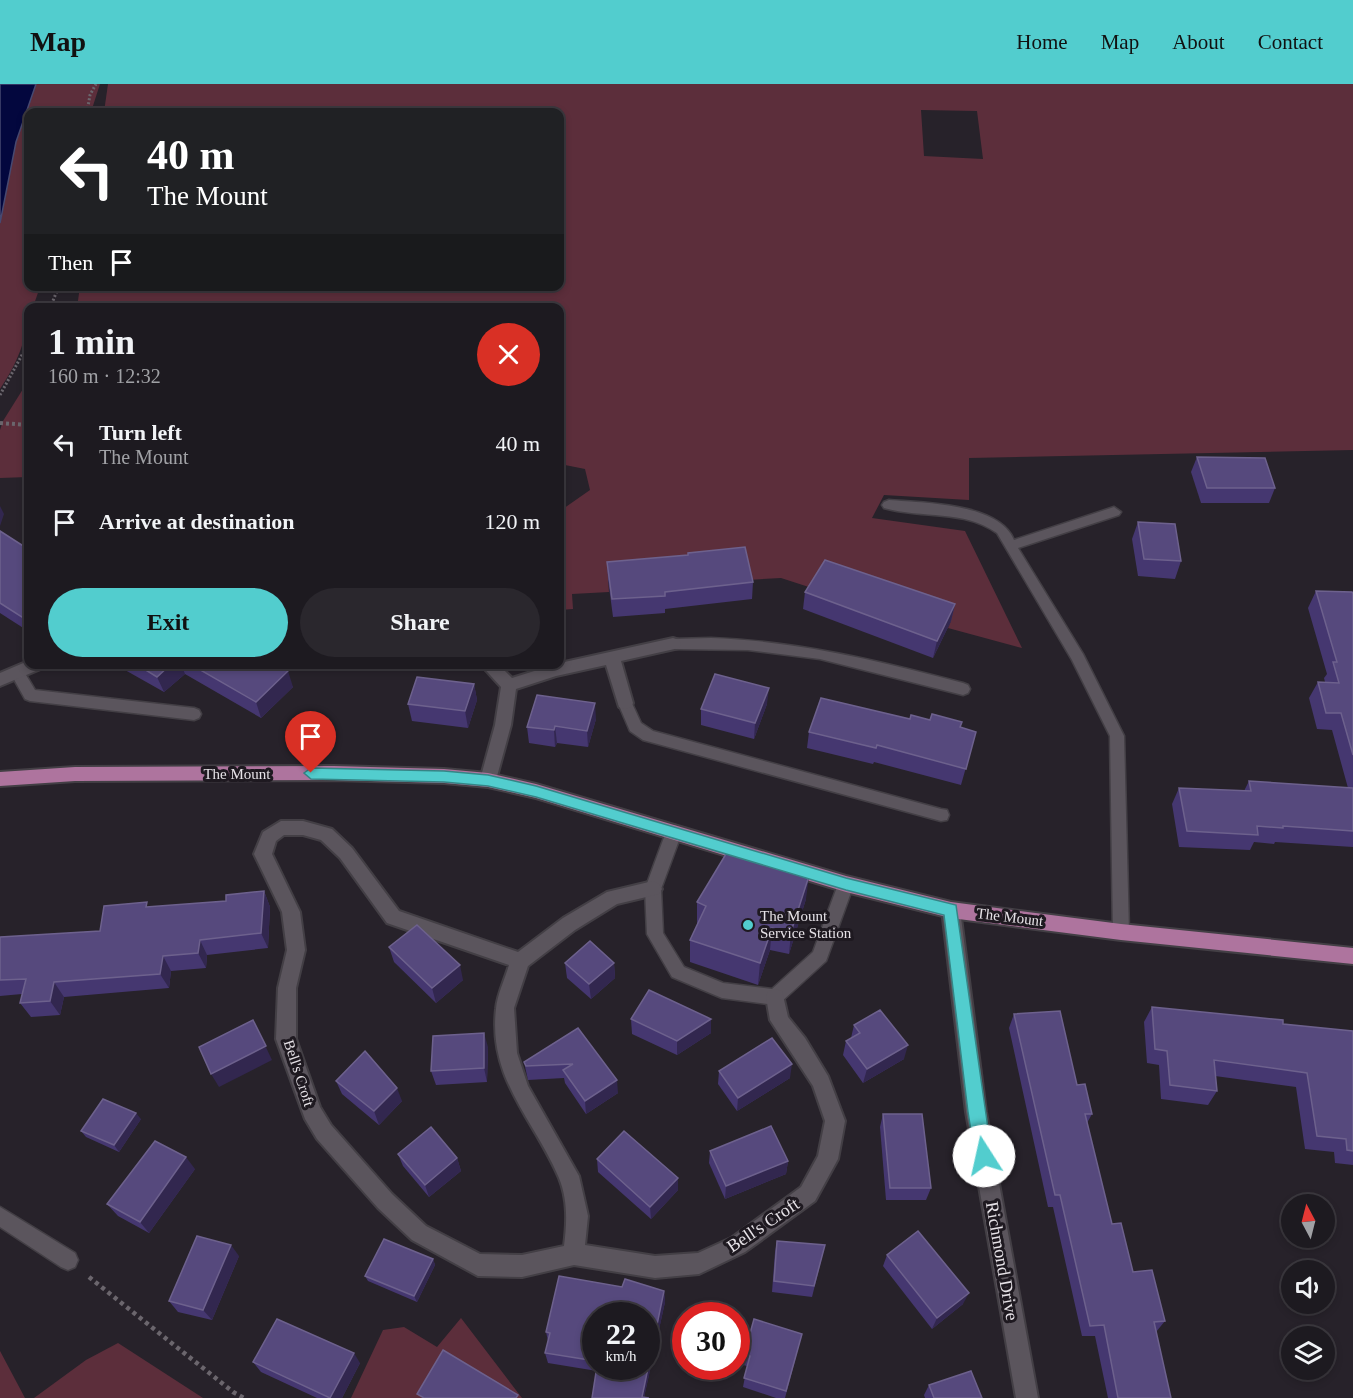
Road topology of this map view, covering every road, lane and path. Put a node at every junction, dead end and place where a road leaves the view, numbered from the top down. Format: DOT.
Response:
graph roads {
  1 [pos="96,84"];
  2 [pos="88,108"];
  3 [pos="24,351"];
  4 [pos="0,395"];
  5 [pos="0,423"];
  6 [pos="24,424"];
  7 [pos="889,505"];
  8 [pos="1114,512"];
  9 [pos="1010,546"];
  10 [pos="673,644"];
  11 [pos="612,658"];
  12 [pos="564,668"];
  13 [pos="28,669"];
  14 [pos="493,669"];
  15 [pos="561,669"];
  16 [pos="18,674"];
  17 [pos="0,680"];
  18 [pos="509,684"];
  19 [pos="963,689"];
  20 [pos="625,703"];
  21 [pos="194,714"];
  22 [pos="0,778"];
  23 [pos="488,780"];
  24 [pos="941,815"];
  25 [pos="674,832"];
  26 [pos="846,884"];
  27 [pos="653,889"];
  28 [pos="951,910"];
  29 [pos="1121,932"];
  30 [pos="1353,956"];
  31 [pos="520,960"];
  32 [pos="775,997"];
  33 [pos="0,1216"];
  34 [pos="574,1254"];
  35 [pos="68,1260"];
  36 [pos="244,1398"];
  37 [pos="1027,1398"];
  1 -- 2 [label="path"];
  3 -- 4 [label="path"];
  5 -- 6 [label="path"];
  7 -- 9 [label="lane"];
  8 -- 9 [label="lane"];
  9 -- 29 [label="lane"];
  10 -- 11 [label="street"];
  10 -- 19 [label="lane"];
  11 -- 12 [label="street"];
  11 -- 20 [label="street"];
  13 -- 16 [label="street"];
  14 -- 18 [label="street"];
  15 -- 18 [label="street"];
  16 -- 17 [label="street"];
  16 -- 21 [label="lane"];
  18 -- 23 [label="street"];
  20 -- 24 [label="lane"];
  22 -- 23 [label="main road, The Mount"];
  23 -- 25 [label="main road, The Mount"];
  25 -- 26 [label="main road, The Mount"];
  25 -- 27 [label="lane"];
  26 -- 28 [label="main road, The Mount"];
  26 -- 32 [label="lane"];
  27 -- 31 [label="street"];
  27 -- 32 [label="lane"];
  28 -- 29 [label="main road, The Mount"];
  28 -- 37 [label="street, Richmond Drive"];
  29 -- 30 [label="main road, The Mount"];
  31 -- 34 [label="street"];
  31 -- 34 [label="street, Bell's Croft"];
  32 -- 34 [label="street, Bell's Croft"];
  33 -- 35 [label="lane"];
  35 -- 36 [label="path"];
}
